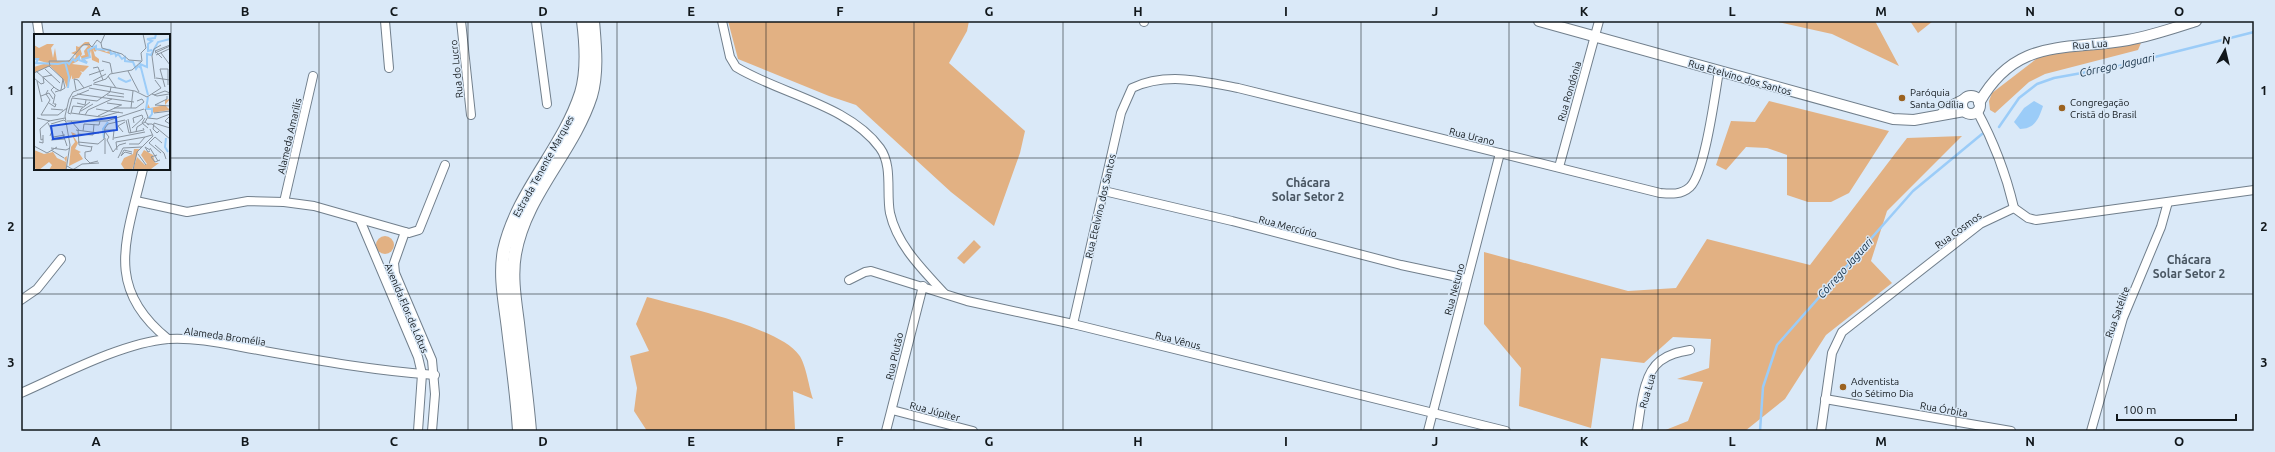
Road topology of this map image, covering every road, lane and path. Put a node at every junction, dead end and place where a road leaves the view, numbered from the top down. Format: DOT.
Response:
graph roads {
  1 [pos="37,21"];
  2 [pos="385,21"];
  3 [pos="461,21"];
  4 [pos="536,21"];
  5 [pos="583,21"];
  6 [pos="593,21"];
  7 [pos="722,21"];
  8 [pos="1539,21"];
  9 [pos="1599,21"];
  10 [pos="2196,21"];
  11 [pos="39,34"];
  12 [pos="1595,36"];
  13 [pos="389,68"];
  14 [pos="1719,71"];
  15 [pos="313,76"];
  16 [pos="1132,88"];
  17 [pos="1963,100"];
  18 [pos="547,104"];
  19 [pos="1977,104"];
  20 [pos="1964,111"];
  21 [pos="471,114"];
  22 [pos="1942,114"];
  23 [pos="1500,153"];
  24 [pos="444,165"];
  25 [pos="1559,167"];
  26 [pos="143,170"];
  27 [pos="2254,190"];
  28 [pos="1104,191"];
  29 [pos="136,201"];
  30 [pos="284,202"];
  31 [pos="2168,202"];
  32 [pos="2014,208"];
  33 [pos="360,220"];
  34 [pos="405,232"];
  35 [pos="61,259"];
  36 [pos="1467,279"];
  37 [pos="849,280"];
  38 [pos="923,286"];
  39 [pos="944,294"];
  40 [pos="21,300"];
  41 [pos="1073,324"];
  42 [pos="168,339"];
  43 [pos="1690,350"];
  44 [pos="422,374"];
  45 [pos="435,375"];
  46 [pos="21,392"];
  47 [pos="1825,399"];
  48 [pos="892,410"];
  49 [pos="1432,413"];
  50 [pos="418,431"];
  51 [pos="432,431"];
  52 [pos="519,431"];
  53 [pos="530,431"];
  54 [pos="886,431"];
  55 [pos="973,431"];
  56 [pos="1428,431"];
  57 [pos="1506,431"];
  58 [pos="1637,431"];
  59 [pos="1821,431"];
  60 [pos="2011,431"];
  61 [pos="2091,431"];
  1 -- 11 [label="street"];
  2 -- 13 [label="street"];
  3 -- 21 [label="street, Rua do Lucro"];
  4 -- 18 [label="street"];
  5 -- 52 [label="main road, Estrada Tenente Marques"];
  6 -- 53 [label="main road, Estrada Tenente Marques"];
  7 -- 39 [label="street"];
  8 -- 12 [label="street, Rua Etelvino dos Santos"];
  9 -- 12 [label="street, Rua Rondônia"];
  10 -- 19 [label="street, Rua Lua"];
  12 -- 14 [label="street, Rua Etelvino dos Santos"];
  12 -- 25 [label="street, Rua Rondônia"];
  14 -- 22 [label="street, Rua Etelvino dos Santos"];
  14 -- 25 [label="street, Rua Urano"];
  15 -- 30 [label="street, Alameda Amarilis"];
  16 -- 23 [label="street, Rua Urano"];
  16 -- 28 [label="street, Rua Etelvino dos Santos"];
  17 -- 19 [label="street"];
  17 -- 20 [label="street"];
  17 -- 22 [label="street, Rua Etelvino dos Santos"];
  19 -- 20 [label="street"];
  19 -- 32 [label="street"];
  20 -- 22 [label="street, Rua Etelvino dos Santos"];
  23 -- 25 [label="street, Rua Urano"];
  23 -- 36 [label="street, Rua Netuno"];
  24 -- 34 [label="street"];
  26 -- 29 [label="street"];
  27 -- 31 [label="street"];
  28 -- 36 [label="street, Rua Mercúrio"];
  28 -- 41 [label="street, Rua Etelvino dos Santos"];
  29 -- 30 [label="street"];
  29 -- 42 [label="street"];
  30 -- 33 [label="street"];
  31 -- 32 [label="street"];
  31 -- 61 [label="street, Rua Satélite"];
  32 -- 47 [label="street, Rua Cosmos"];
  33 -- 34 [label="street"];
  33 -- 44 [label="street, Avenida Flor de Lótus"];
  34 -- 45 [label="street, Avenida Flor de Lótus"];
  35 -- 40 [label="street"];
  36 -- 49 [label="street, Rua Netuno"];
  37 -- 38 [label="street, Rua Vênus"];
  38 -- 39 [label="street, Rua Vênus"];
  38 -- 48 [label="street, Rua Plutão"];
  39 -- 41 [label="street, Rua Vênus"];
  41 -- 49 [label="street, Rua Vênus"];
  42 -- 44 [label="street, Alameda Bromélia"];
  42 -- 46 [label="street, Alameda Bromélia"];
  43 -- 58 [label="street, Rua Lua"];
  44 -- 45 [label="street, Alameda Bromélia"];
  44 -- 50 [label="street, Avenida Flor de Lótus"];
  45 -- 51 [label="street, Avenida Flor de Lótus"];
  47 -- 59 [label="street, Rua Cosmos"];
  47 -- 60 [label="street, Rua Órbita"];
  48 -- 54 [label="street, Rua Plutão"];
  48 -- 55 [label="street, Rua Júpiter"];
  49 -- 56 [label="street, Rua Netuno"];
  49 -- 57 [label="street, Rua Vênus"];
}
